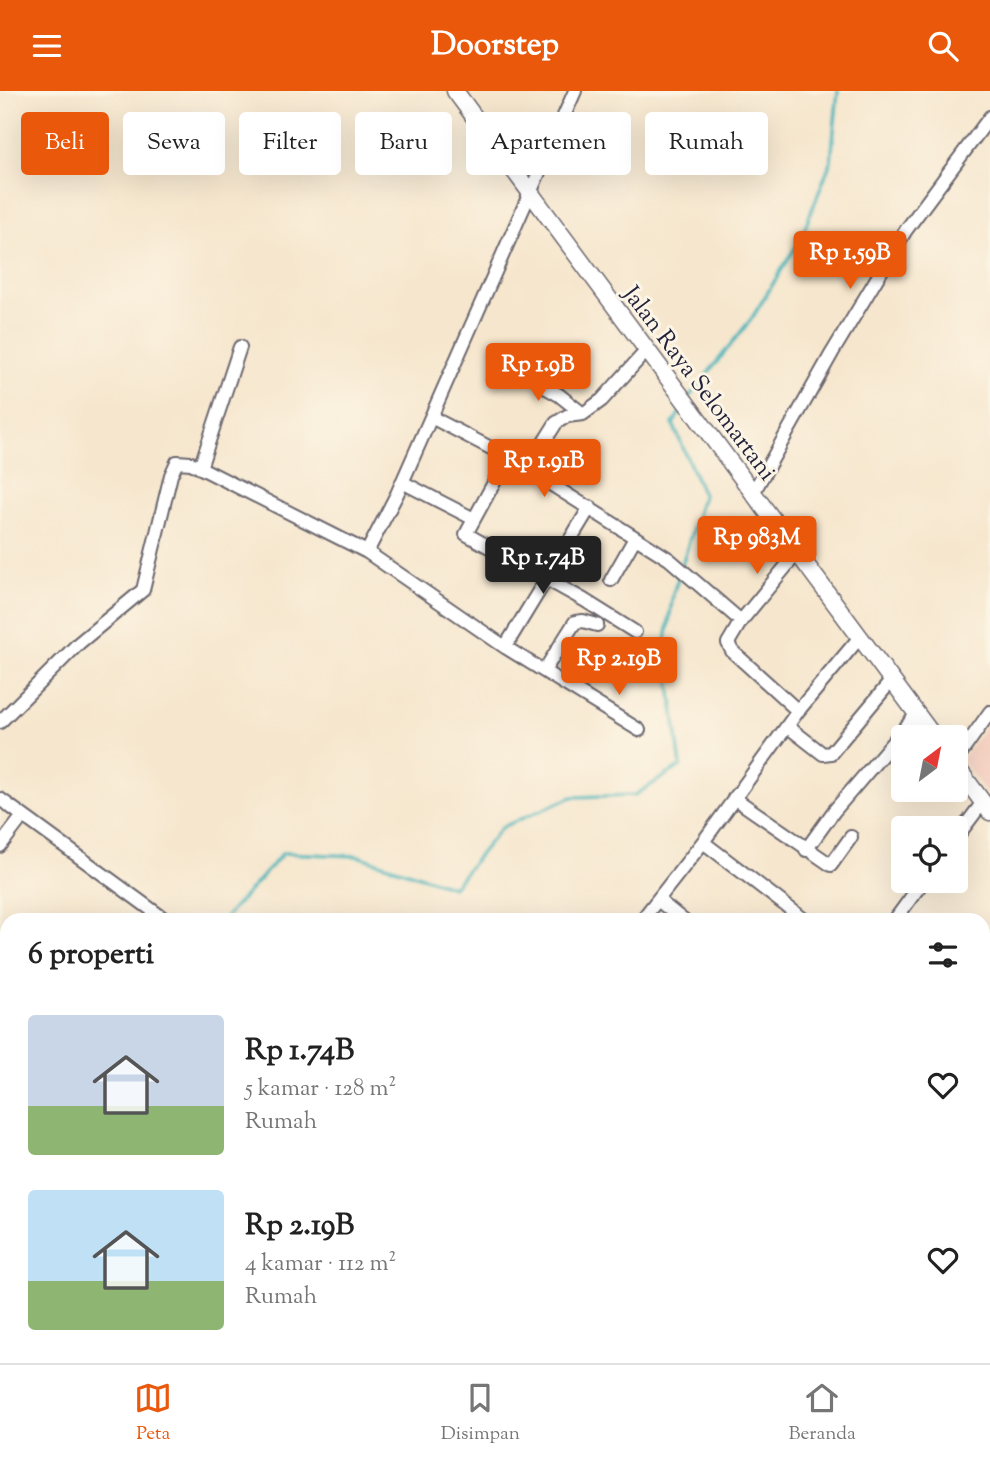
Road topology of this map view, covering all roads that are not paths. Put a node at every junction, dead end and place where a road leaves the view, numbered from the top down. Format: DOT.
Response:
graph roads {
  1 [pos="455,91"];
  2 [pos="576,91"];
  3 [pos="990,117"];
  4 [pos="531,194"];
  5 [pos="240,347"];
  6 [pos="647,350"];
  7 [pos="523,358"];
  8 [pos="583,414"];
  9 [pos="430,417"];
  10 [pos="508,457"];
  11 [pos="200,468"];
  12 [pos="527,469"];
  13 [pos="402,482"];
  14 [pos="753,493"];
  15 [pos="590,507"];
  16 [pos="474,519"];
  17 [pos="635,538"];
  18 [pos="367,552"];
  19 [pos="797,553"];
  20 [pos="547,580"];
  21 [pos="611,580"];
  22 [pos="741,621"];
  23 [pos="597,625"];
  24 [pos="635,632"];
  25 [pos="860,637"];
  26 [pos="505,647"];
  27 [pos="544,671"];
  28 [pos="892,680"];
  29 [pos="798,711"];
  30 [pos="990,712"];
  31 [pos="917,714"];
  32 [pos="0,722"];
  33 [pos="925,725"];
  34 [pos="786,726"];
  35 [pos="639,730"];
  36 [pos="968,742"];
  37 [pos="968,782"];
  38 [pos="734,798"];
  39 [pos="0,799"];
  40 [pos="986,807"];
  41 [pos="23,816"];
  42 [pos="968,826"];
  43 [pos="851,837"];
  44 [pos="703,842"];
  45 [pos="0,846"];
  46 [pos="806,850"];
  47 [pos="914,893"];
  48 [pos="658,900"];
  49 [pos="156,913"];
  50 [pos="647,913"];
  51 [pos="674,913"];
  52 [pos="796,913"];
  53 [pos="900,913"];
  1 -- 4 [label="main road, Jalan Raya Selomartani"];
  2 -- 4 [label="street"];
  3 -- 14 [label="street"];
  4 -- 6 [label="main road, Jalan Raya Selomartani"];
  4 -- 9 [label="street"];
  5 -- 11 [label="street"];
  6 -- 8 [label="street"];
  6 -- 14 [label="main road, Jalan Raya Selomartani"];
  7 -- 8 [label="street"];
  8 -- 12 [label="street"];
  9 -- 10 [label="street"];
  9 -- 13 [label="street"];
  10 -- 12 [label="street"];
  10 -- 16 [label="street"];
  11 -- 18 [label="street"];
  11 -- 32 [label="street"];
  12 -- 15 [label="street"];
  13 -- 16 [label="street"];
  13 -- 18 [label="street"];
  14 -- 19 [label="main road, Jalan Raya Selomartani"];
  15 -- 17 [label="street"];
  15 -- 20 [label="street"];
  16 -- 20 [label="street"];
  17 -- 21 [label="street"];
  17 -- 22 [label="street"];
  18 -- 26 [label="street"];
  19 -- 22 [label="street"];
  19 -- 25 [label="main road, Jalan Raya Selomartani"];
  20 -- 24 [label="street"];
  20 -- 26 [label="street"];
  22 -- 29 [label="street"];
  23 -- 27 [label="street"];
  25 -- 28 [label="main road, Jalan Raya Selomartani"];
  25 -- 29 [label="street"];
  26 -- 27 [label="street"];
  27 -- 35 [label="street"];
  28 -- 31 [label="main road, Jalan Raya Selomartani"];
  28 -- 34 [label="street"];
  29 -- 34 [label="street"];
  30 -- 36 [label="street"];
  31 -- 33 [label="main road, Jalan Raya Selomartani"];
  31 -- 46 [label="street"];
  34 -- 38 [label="street"];
  37 -- 40 [label="main road"];
  38 -- 44 [label="street"];
  38 -- 46 [label="street"];
  39 -- 41 [label="street"];
  40 -- 42 [label="street"];
  41 -- 45 [label="street"];
  41 -- 49 [label="street"];
  43 -- 46 [label="street"];
  44 -- 48 [label="street"];
  44 -- 52 [label="street"];
  47 -- 53 [label="street"];
  48 -- 50 [label="street"];
  48 -- 51 [label="street"];
}
